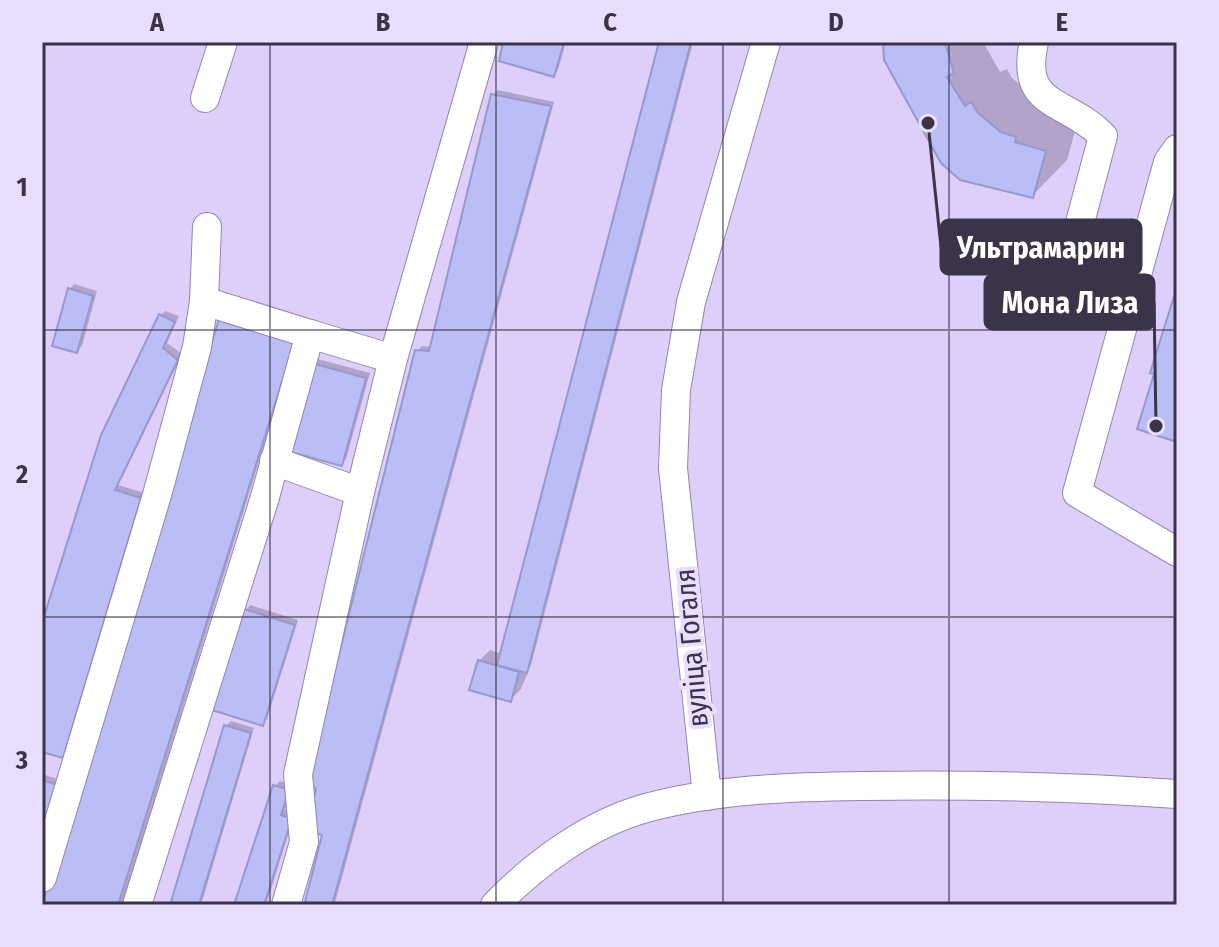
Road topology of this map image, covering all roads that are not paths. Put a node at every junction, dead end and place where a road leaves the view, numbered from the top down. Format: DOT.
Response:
graph roads {
  1 [pos="223,42"];
  2 [pos="484,42"];
  3 [pos="766,42"];
  4 [pos="1034,42"];
  5 [pos="205,98"];
  6 [pos="1177,149"];
  7 [pos="207,227"];
  8 [pos="1061,294"];
  9 [pos="204,301"];
  10 [pos="310,334"];
  11 [pos="393,359"];
  12 [pos="274,461"];
  13 [pos="360,492"];
  14 [pos="1177,552"];
  15 [pos="1177,794"];
  16 [pos="707,796"];
  17 [pos="42,878"];
  18 [pos="137,905"];
  19 [pos="286,905"];
  20 [pos="495,905"];
  1 -- 5 [label="street"];
  2 -- 11 [label="street"];
  3 -- 16 [label="street, вуліца Гогаля"];
  4 -- 8 [label="street"];
  6 -- 14 [label="street"];
  7 -- 9 [label="street"];
  9 -- 10 [label="street"];
  9 -- 17 [label="street"];
  10 -- 11 [label="street"];
  10 -- 12 [label="street"];
  11 -- 13 [label="street"];
  12 -- 13 [label="street"];
  12 -- 18 [label="street"];
  13 -- 19 [label="street"];
  15 -- 16 [label="street"];
  16 -- 20 [label="street"];
}
